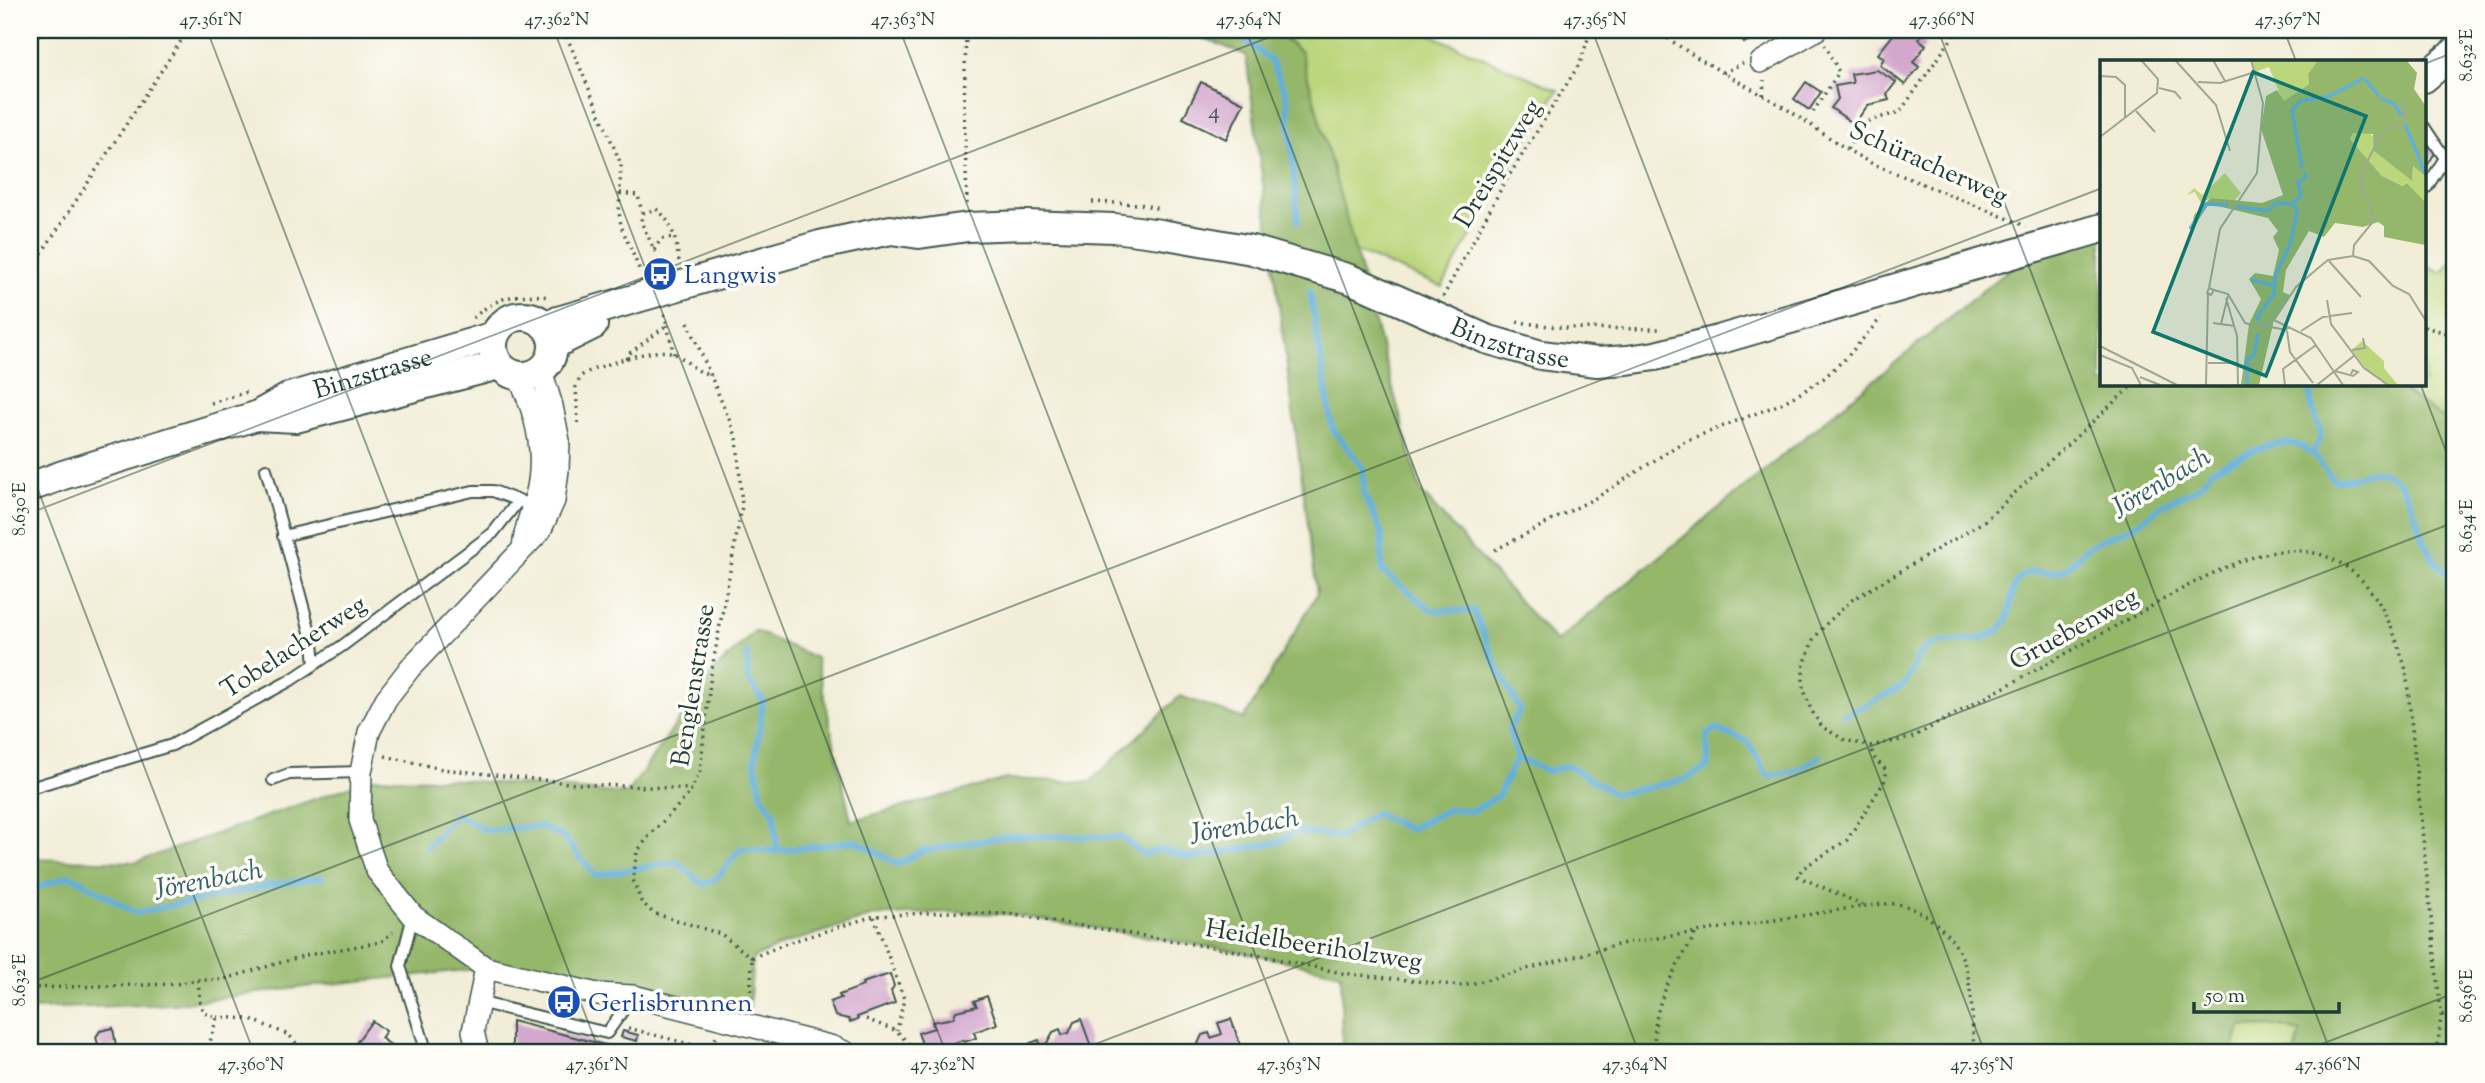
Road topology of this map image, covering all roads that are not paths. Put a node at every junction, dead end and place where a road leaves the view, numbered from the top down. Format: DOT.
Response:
graph roads {
  1 [pos="1819,35"];
  2 [pos="2455,52"];
  3 [pos="1751,62"];
  4 [pos="2426,76"];
  5 [pos="2426,130"];
  6 [pos="2427,187"];
  7 [pos="2100,228"];
  8 [pos="919,234"];
  9 [pos="549,335"];
  10 [pos="494,336"];
  11 [pos="519,371"];
  12 [pos="257,416"];
  13 [pos="266,469"];
  14 [pos="30,487"];
  15 [pos="533,507"];
  16 [pos="283,536"];
  17 [pos="315,664"];
  18 [pos="360,772"];
  19 [pos="273,780"];
  20 [pos="30,788"];
  21 [pos="414,916"];
  22 [pos="486,968"];
  23 [pos="633,996"];
  24 [pos="478,1002"];
  25 [pos="427,1053"];
  26 [pos="478,1053"];
  27 [pos="847,1053"];
  1 -- 3 [label="street"];
  2 -- 4 [label="main road"];
  5 -- 6 [label="lane"];
  7 -- 8 [label="main road, Binzstrasse"];
  8 -- 9 [label="main road, Binzstrasse"];
  8 -- 9 [label="main road, Binzstrasse"];
  9 -- 10 [label="main road"];
  9 -- 11 [label="main road"];
  10 -- 11 [label="main road"];
  10 -- 12 [label="main road, Binzstrasse"];
  11 -- 12 [label="main road, Binzstrasse"];
  11 -- 15 [label="street"];
  12 -- 14 [label="main road, Binzstrasse"];
  13 -- 16 [label="lane"];
  15 -- 16 [label="lane"];
  15 -- 17 [label="lane, Tobelacherweg"];
  15 -- 18 [label="street"];
  16 -- 17 [label="lane"];
  17 -- 20 [label="lane, Tobelacherweg"];
  18 -- 19 [label="lane"];
  18 -- 21 [label="street"];
  21 -- 22 [label="street"];
  21 -- 25 [label="lane"];
  22 -- 23 [label="street"];
  22 -- 24 [label="street"];
  23 -- 24 [label="lane"];
  23 -- 27 [label="street"];
  24 -- 26 [label="street"];
}
